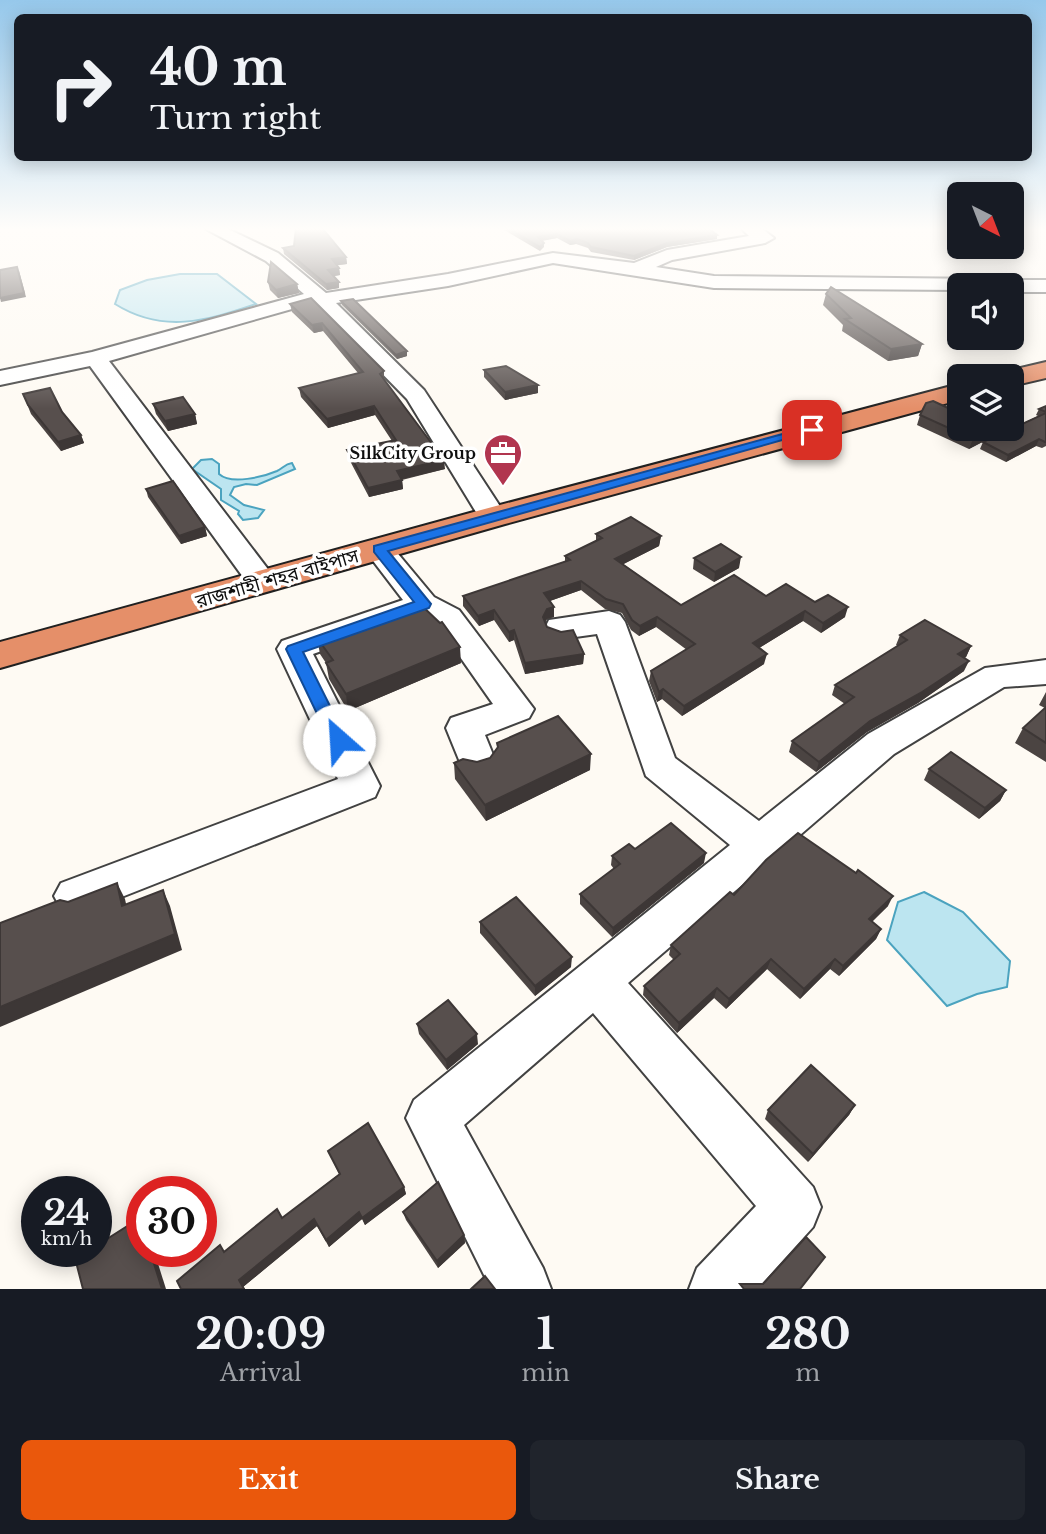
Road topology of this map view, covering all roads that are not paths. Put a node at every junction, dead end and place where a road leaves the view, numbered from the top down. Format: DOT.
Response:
graph roads {
  1 [pos="308,288"];
  2 [pos="390,288"];
  3 [pos="319,298"];
  4 [pos="95,358"];
  5 [pos="1046,370"];
  6 [pos="1024,375"];
  7 [pos="0,378"];
  8 [pos="947,395"];
  9 [pos="493,517"];
  10 [pos="379,549"];
  11 [pos="262,581"];
  12 [pos="423,604"];
  13 [pos="561,628"];
  14 [pos="0,655"];
  15 [pos="1046,672"];
  16 [pos="477,762"];
  17 [pos="759,844"];
  18 [pos="76,896"];
  19 [pos="595,980"];
  20 [pos="522,1289"];
  21 [pos="718,1289"];
  1 -- 3 [label="street"];
  2 -- 3 [label="street"];
  3 -- 4 [label="street"];
  3 -- 9 [label="street"];
  4 -- 7 [label="street"];
  4 -- 11 [label="street"];
  5 -- 6 [label="highway"];
  8 -- 9 [label="highway, রাজশাহী শহর বাইপাস"];
  9 -- 10 [label="highway, রাজশাহী শহর বাইপাস"];
  10 -- 11 [label="highway, রাজশাহী শহর বাইপাস"];
  10 -- 12 [label="street"];
  11 -- 14 [label="highway, রাজশাহী শহর বাইপাস"];
  12 -- 16 [label="street"];
  12 -- 18 [label="street"];
  13 -- 17 [label="street"];
  15 -- 17 [label="street"];
  17 -- 19 [label="street"];
  19 -- 20 [label="street"];
  19 -- 21 [label="street"];
}
